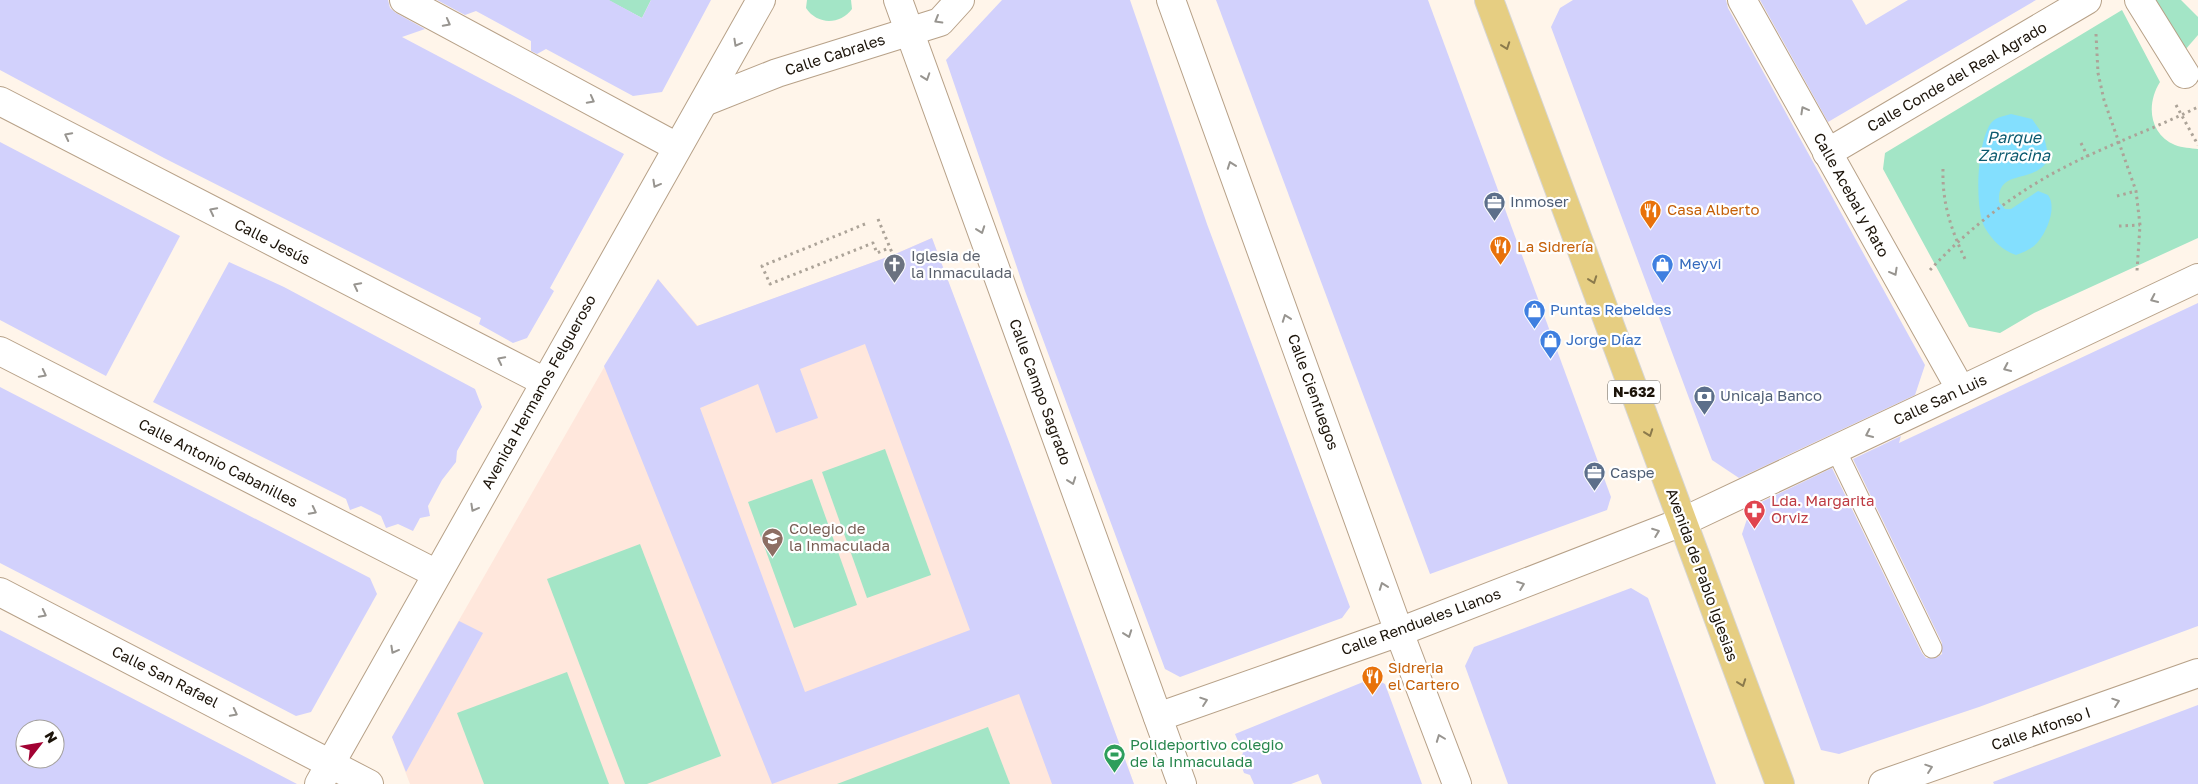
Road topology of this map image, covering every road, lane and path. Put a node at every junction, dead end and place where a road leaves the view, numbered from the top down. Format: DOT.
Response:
graph roads {
  1 [pos="404,0"];
  2 [pos="761,0"];
  3 [pos="898,0"];
  4 [pos="960,0"];
  5 [pos="1171,0"];
  6 [pos="1490,0"];
  7 [pos="1742,0"];
  8 [pos="2087,0"];
  9 [pos="2139,0"];
  10 [pos="2095,26"];
  11 [pos="910,31"];
  12 [pos="2184,74"];
  13 [pos="0,100"];
  14 [pos="704,102"];
  15 [pos="2198,107"];
  16 [pos="2081,144"];
  17 [pos="2119,144"];
  18 [pos="677,147"];
  19 [pos="1827,153"];
  20 [pos="2088,157"];
  21 [pos="1943,169"];
  22 [pos="2136,191"];
  23 [pos="2116,196"];
  24 [pos="878,219"];
  25 [pos="865,224"];
  26 [pos="2140,225"];
  27 [pos="2119,226"];
  28 [pos="1956,242"];
  29 [pos="889,248"];
  30 [pos="893,255"];
  31 [pos="1966,261"];
  32 [pos="1930,270"];
  33 [pos="2136,276"];
  34 [pos="2198,278"];
  35 [pos="0,351"];
  36 [pos="545,382"];
  37 [pos="1961,390"];
  38 [pos="1836,450"];
  39 [pos="1682,522"];
  40 [pos="437,574"];
  41 [pos="0,592"];
  42 [pos="1399,632"];
  43 [pos="1932,648"];
  44 [pos="2198,673"];
  45 [pos="1158,717"];
  46 [pos="325,773"];
  47 [pos="369,784"];
  48 [pos="1182,784"];
  49 [pos="1457,784"];
  50 [pos="1780,784"];
  51 [pos="1883,784"];
  1 -- 18 [label="street, one-way"];
  2 -- 14 [label="street, Avenida Hermanos Felgueroso, one-way"];
  3 -- 11 [label="street, Calle Campo Sagrado"];
  4 -- 11 [label="street, Calle Cabrales, one-way"];
  42 -- 5 [label="street, Calle Cienfuegos, one-way"];
  6 -- 39 [label="main road, Avenida de Pablo Iglesias / N-632, one-way"];
  19 -- 7 [label="street, Calle Acebal y Rato, one-way"];
  8 -- 19 [label="street, Calle Conde del Real Agrado"];
  9 -- 12 [label="street"];
  10 -- 17 [label="path"];
  11 -- 14 [label="street, Calle Cabrales"];
  11 -- 45 [label="street, Calle Campo Sagrado, one-way"];
  36 -- 13 [label="street, Calle Jesús, one-way"];
  14 -- 18 [label="street, Avenida Hermanos Felgueroso"];
  15 -- 17 [label="path"];
  16 -- 20 [label="path"];
  17 -- 20 [label="path"];
  17 -- 22 [label="path"];
  18 -- 36 [label="street, Avenida Hermanos Felgueroso, one-way"];
  19 -- 37 [label="street, Calle Acebal y Rato, one-way"];
  20 -- 28 [label="path"];
  21 -- 28 [label="path"];
  22 -- 23 [label="path"];
  22 -- 26 [label="path"];
  24 -- 29 [label="path"];
  25 -- 29 [label="path"];
  26 -- 27 [label="path"];
  26 -- 33 [label="path"];
  28 -- 31 [label="path"];
  28 -- 32 [label="path"];
  29 -- 30 [label="path"];
  34 -- 37 [label="street, Calle San Luis, one-way"];
  35 -- 40 [label="street, Calle Antonio Cabanilles, one-way"];
  36 -- 40 [label="street, Avenida Hermanos Felgueroso, one-way"];
  37 -- 38 [label="street, Calle San Luis, one-way"];
  38 -- 39 [label="street, Calle San Luis"];
  38 -- 43 [label="lane"];
  42 -- 39 [label="street, Calle Rendueles Llanos, one-way"];
  39 -- 50 [label="main road, Avenida de Pablo Iglesias / N-632, one-way"];
  40 -- 46 [label="street, Avenida Hermanos Felgueroso, one-way"];
  41 -- 46 [label="street, Calle San Rafael, one-way"];
  45 -- 42 [label="street, Calle Rendueles Llanos, one-way"];
  49 -- 42 [label="street, Calle Cienfuegos, one-way"];
  51 -- 44 [label="street, Calle Alfonso I, one-way"];
  45 -- 48 [label="street, Calle Campo Sagrado"];
  46 -- 47 [label="street, Calle San Rafael"];
}
